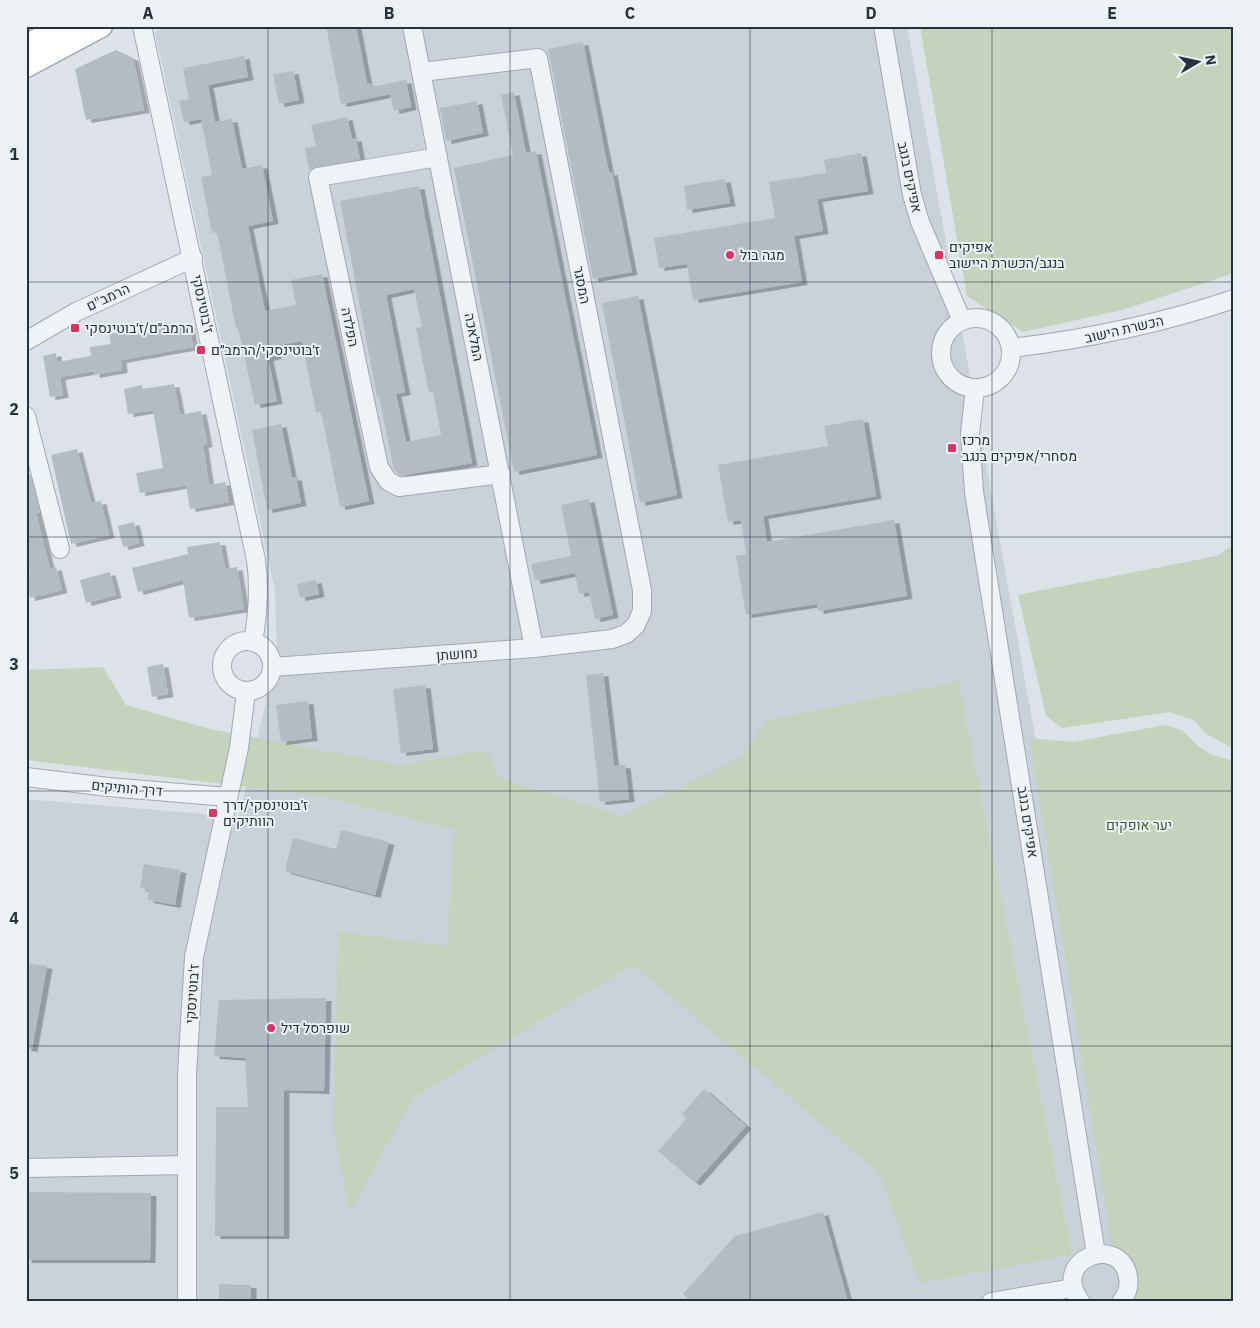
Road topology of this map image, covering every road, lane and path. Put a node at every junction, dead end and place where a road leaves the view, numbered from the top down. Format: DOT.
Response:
graph roads {
  1 [pos="63,26"];
  2 [pos="101,26"];
  3 [pos="142,26"];
  4 [pos="412,26"];
  5 [pos="883,26"];
  6 [pos="26,46"];
  7 [pos="26,66"];
  8 [pos="422,72"];
  9 [pos="438,157"];
  10 [pos="193,258"];
  11 [pos="1234,299"];
  12 [pos="962,321"];
  13 [pos="26,341"];
  14 [pos="1011,348"];
  15 [pos="975,388"];
  16 [pos="26,416"];
  17 [pos="501,474"];
  18 [pos="60,550"];
  19 [pos="636,625"];
  20 [pos="253,642"];
  21 [pos="534,648"];
  22 [pos="273,667"];
  23 [pos="246,692"];
  24 [pos="26,777"];
  25 [pos="228,797"];
  26 [pos="187,1165"];
  27 [pos="26,1168"];
  28 [pos="1096,1254"];
  29 [pos="1077,1295"];
  30 [pos="187,1302"];
  31 [pos="991,1302"];
  32 [pos="1121,1302"];
  1 -- 6 [label="main road"];
  2 -- 7 [label="main road"];
  3 -- 10 [label="street, ז'בוטינסקי"];
  4 -- 8 [label="street, המלאכה"];
  5 -- 12 [label="street, אפיקים בנגב"];
  8 -- 9 [label="street, המלאכה"];
  8 -- 19 [label="street, המסגר"];
  9 -- 17 [label="street, המלאכה"];
  9 -- 17 [label="street, הפלדה"];
  10 -- 13 [label="street, הרמב\"ם"];
  10 -- 20 [label="street, ז'בוטינסקי"];
  11 -- 14 [label="street, הכשרת הישוב"];
  12 -- 14 [label="street"];
  12 -- 15 [label="street"];
  14 -- 15 [label="street"];
  15 -- 28 [label="street, אפיקים בנגב"];
  16 -- 18 [label="street"];
  17 -- 21 [label="street, המלאכה"];
  19 -- 21 [label="street, נחושתן"];
  20 -- 22 [label="street"];
  20 -- 23 [label="street"];
  21 -- 22 [label="street, נחושתן"];
  22 -- 23 [label="street"];
  23 -- 25 [label="street, ז'בוטינסקי"];
  24 -- 25 [label="street, דרך הותיקים"];
  25 -- 26 [label="street, ז'בוטינסקי"];
  26 -- 27 [label="street"];
  26 -- 30 [label="street, ז'בוטינסקי"];
  28 -- 29 [label="street"];
  28 -- 32 [label="street"];
  29 -- 31 [label="street"];
}
